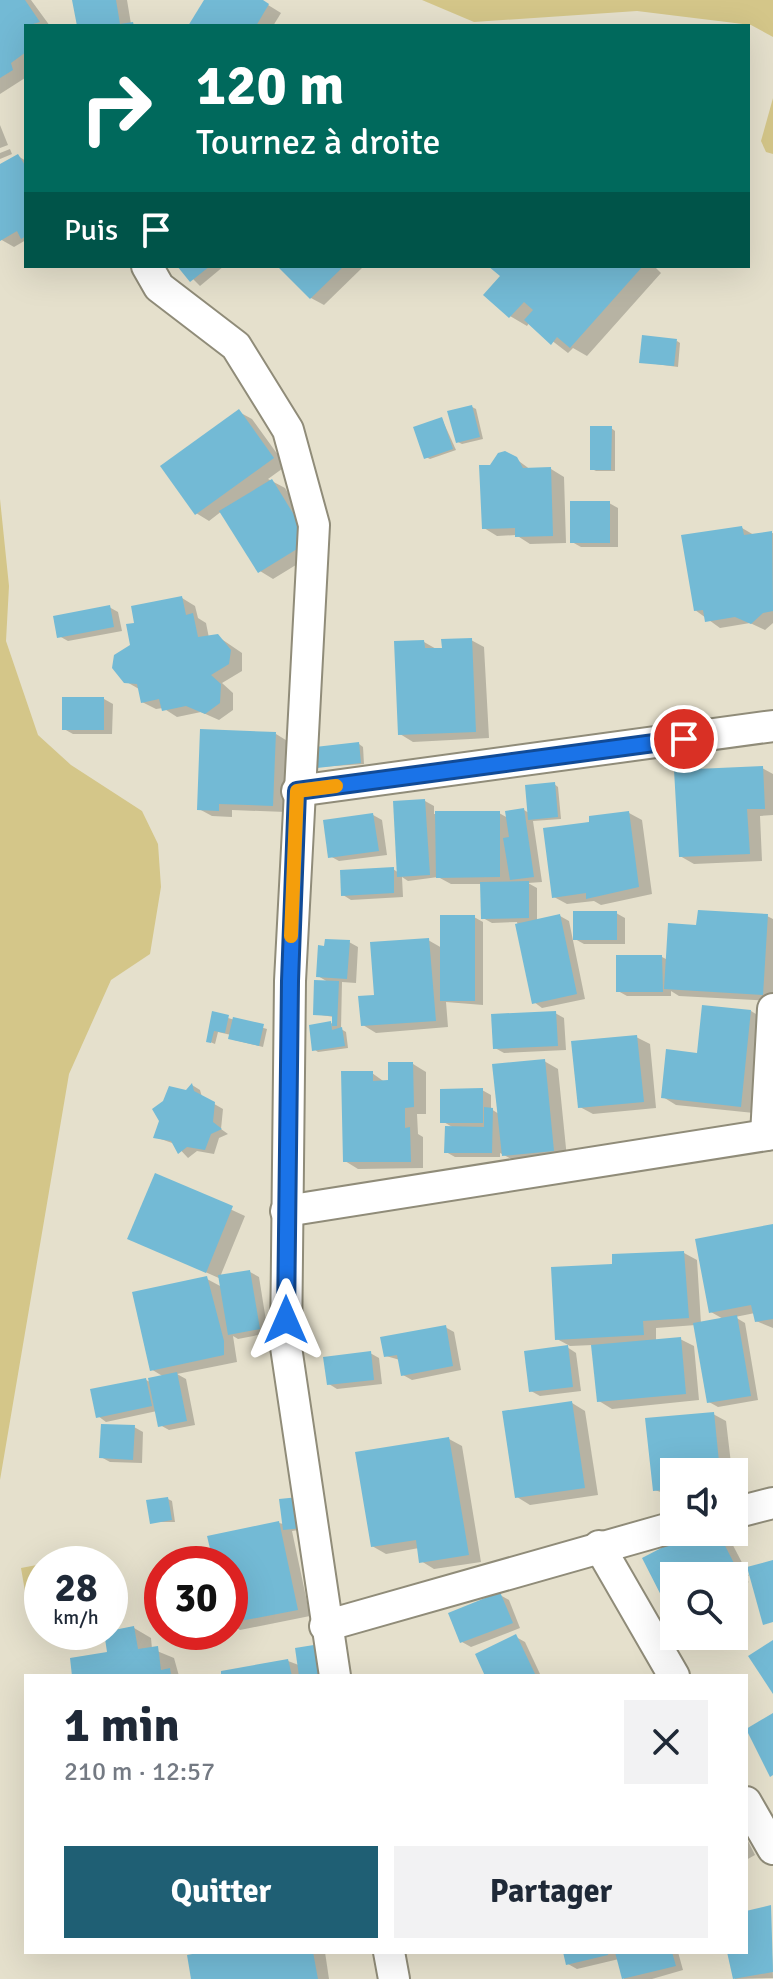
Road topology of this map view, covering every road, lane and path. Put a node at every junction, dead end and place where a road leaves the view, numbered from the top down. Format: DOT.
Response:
graph roads {
  1 [pos="148,268"];
  2 [pos="773,726"];
  3 [pos="297,791"];
  4 [pos="773,1009"];
  5 [pos="770,1134"];
  6 [pos="286,1211"];
  7 [pos="773,1503"];
  8 [pos="748,1509"];
  9 [pos="660,1531"];
  10 [pos="599,1546"];
  11 [pos="325,1626"];
  12 [pos="335,1674"];
  13 [pos="673,1674"];
  14 [pos="748,1805"];
  15 [pos="773,1849"];
  16 [pos="389,1954"];
  17 [pos="394,1979"];
  1 -- 3 [label="street"];
  2 -- 3 [label="street"];
  3 -- 6 [label="street"];
  4 -- 5 [label="street"];
  5 -- 6 [label="street"];
  6 -- 11 [label="street"];
  7 -- 8 [label="street"];
  9 -- 10 [label="street"];
  10 -- 11 [label="street"];
  10 -- 13 [label="street"];
  11 -- 12 [label="street"];
  14 -- 15 [label="street"];
  16 -- 17 [label="street"];
}
